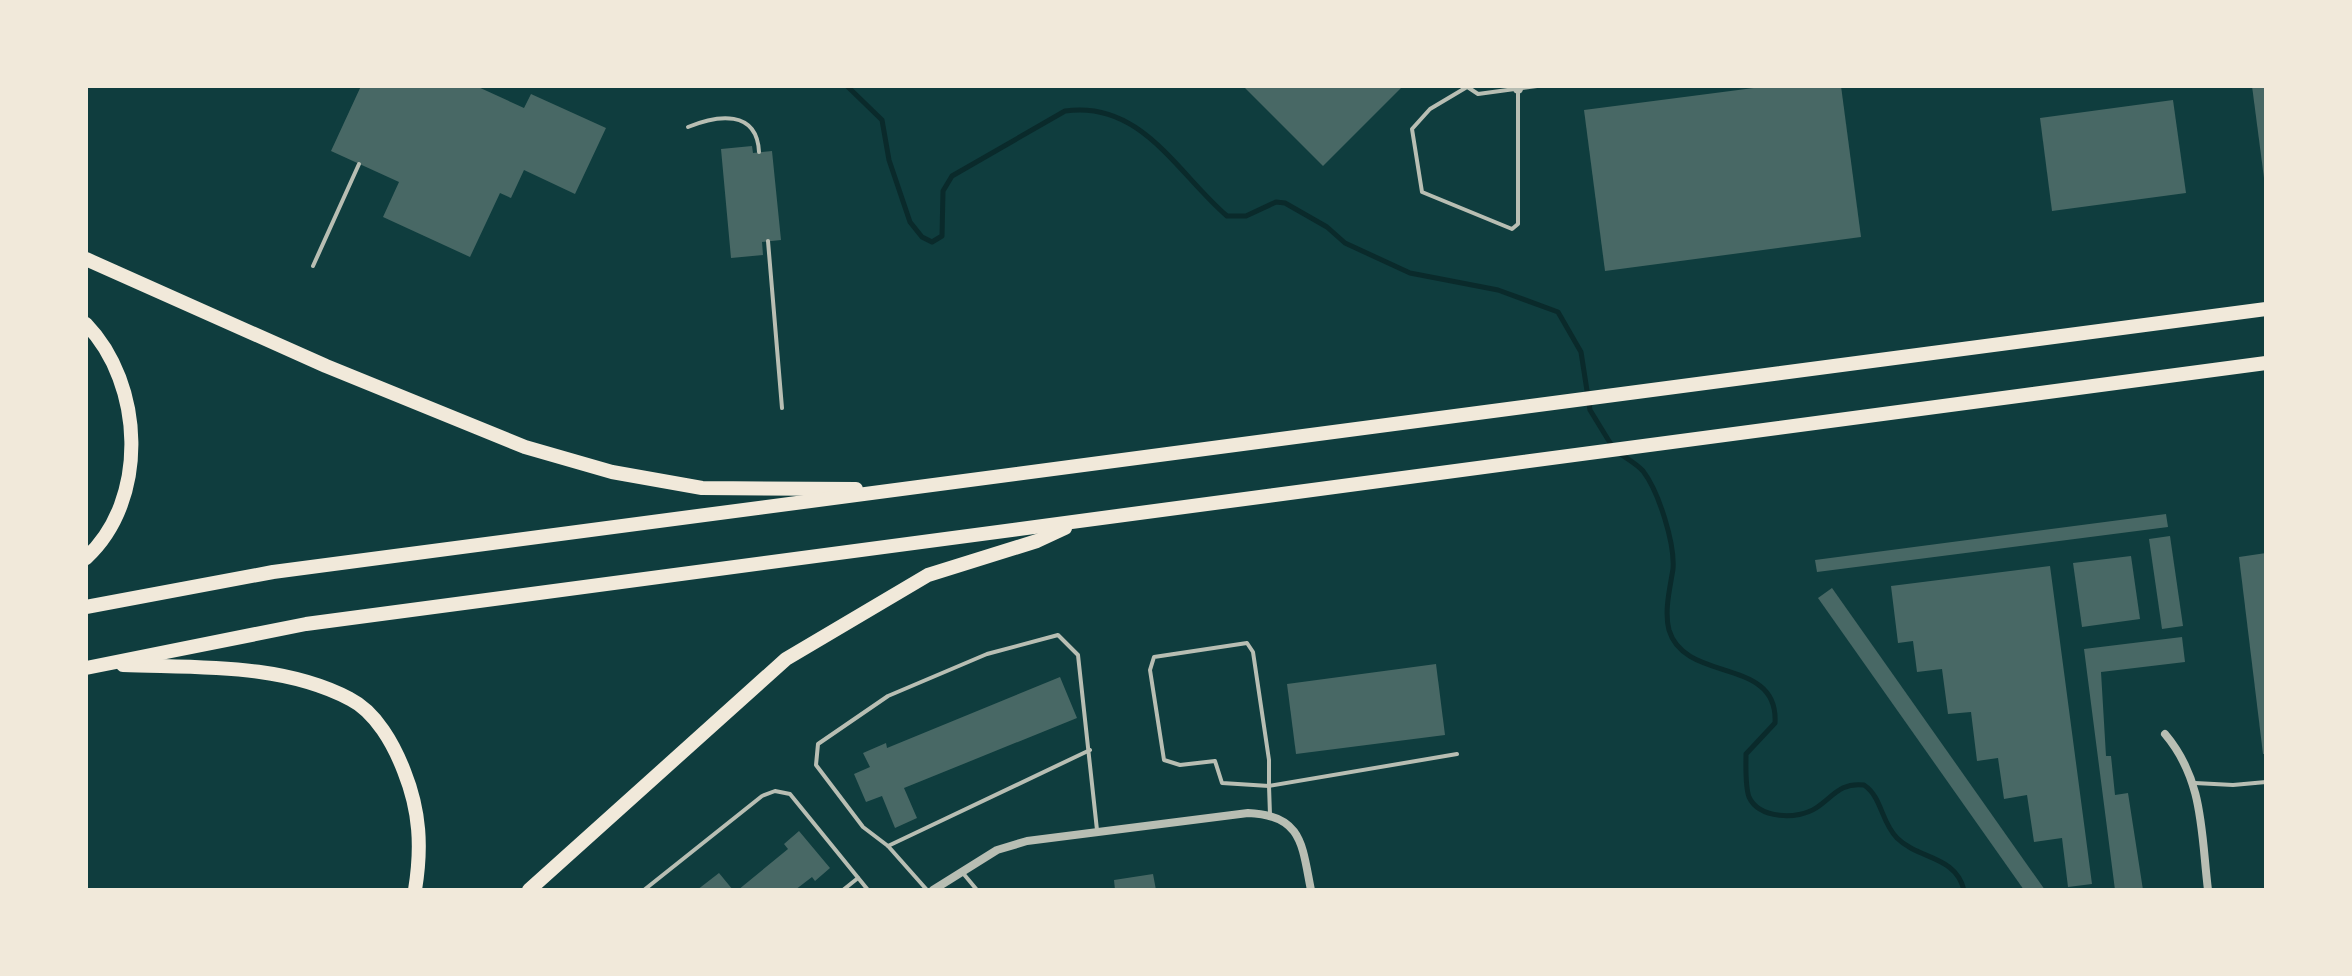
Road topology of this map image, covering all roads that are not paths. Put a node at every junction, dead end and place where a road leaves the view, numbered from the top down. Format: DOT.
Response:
graph roads {
  1 [pos="1466,86"];
  2 [pos="1537,86"];
  3 [pos="1518,87"];
  4 [pos="688,127"];
  5 [pos="759,152"];
  6 [pos="359,164"];
  7 [pos="768,241"];
  8 [pos="86,259"];
  9 [pos="313,266"];
  10 [pos="2266,309"];
  11 [pos="86,324"];
  12 [pos="2266,363"];
  13 [pos="782,408"];
  14 [pos="912,489"];
  15 [pos="1079,521"];
  16 [pos="86,558"];
  17 [pos="86,607"];
  18 [pos="102,664"];
  19 [pos="86,668"];
  20 [pos="2165,734"];
  21 [pos="1090,750"];
  22 [pos="1457,754"];
  23 [pos="2266,782"];
  24 [pos="2195,783"];
  25 [pos="1269,786"];
  26 [pos="1270,815"];
  27 [pos="1098,833"];
  28 [pos="888,846"];
  29 [pos="961,870"];
  30 [pos="858,878"];
  31 [pos="415,890"];
  32 [pos="529,890"];
  33 [pos="644,890"];
  34 [pos="843,890"];
  35 [pos="868,890"];
  36 [pos="927,890"];
  37 [pos="933,890"];
  38 [pos="977,890"];
  39 [pos="1311,890"];
  40 [pos="2208,890"];
  1 -- 3 [label="lane"];
  1 -- 3 [label="lane"];
  2 -- 3 [label="lane"];
  4 -- 5 [label="lane"];
  6 -- 9 [label="lane"];
  7 -- 13 [label="lane"];
  8 -- 14 [label="highway"];
  10 -- 14 [label="highway"];
  11 -- 16 [label="highway"];
  12 -- 15 [label="highway"];
  14 -- 17 [label="highway"];
  15 -- 18 [label="highway"];
  15 -- 32 [label="highway"];
  18 -- 19 [label="highway"];
  18 -- 31 [label="highway"];
  20 -- 24 [label="street"];
  21 -- 27 [label="lane"];
  21 -- 28 [label="lane"];
  21 -- 28 [label="lane"];
  22 -- 25 [label="lane"];
  23 -- 24 [label="lane"];
  24 -- 40 [label="street"];
  25 -- 25 [label="lane"];
  25 -- 26 [label="lane"];
  26 -- 27 [label="street"];
  26 -- 39 [label="street"];
  27 -- 29 [label="street"];
  28 -- 36 [label="lane"];
  29 -- 37 [label="street"];
  29 -- 38 [label="lane"];
  30 -- 33 [label="lane"];
  30 -- 34 [label="lane"];
  30 -- 35 [label="lane"];
}
